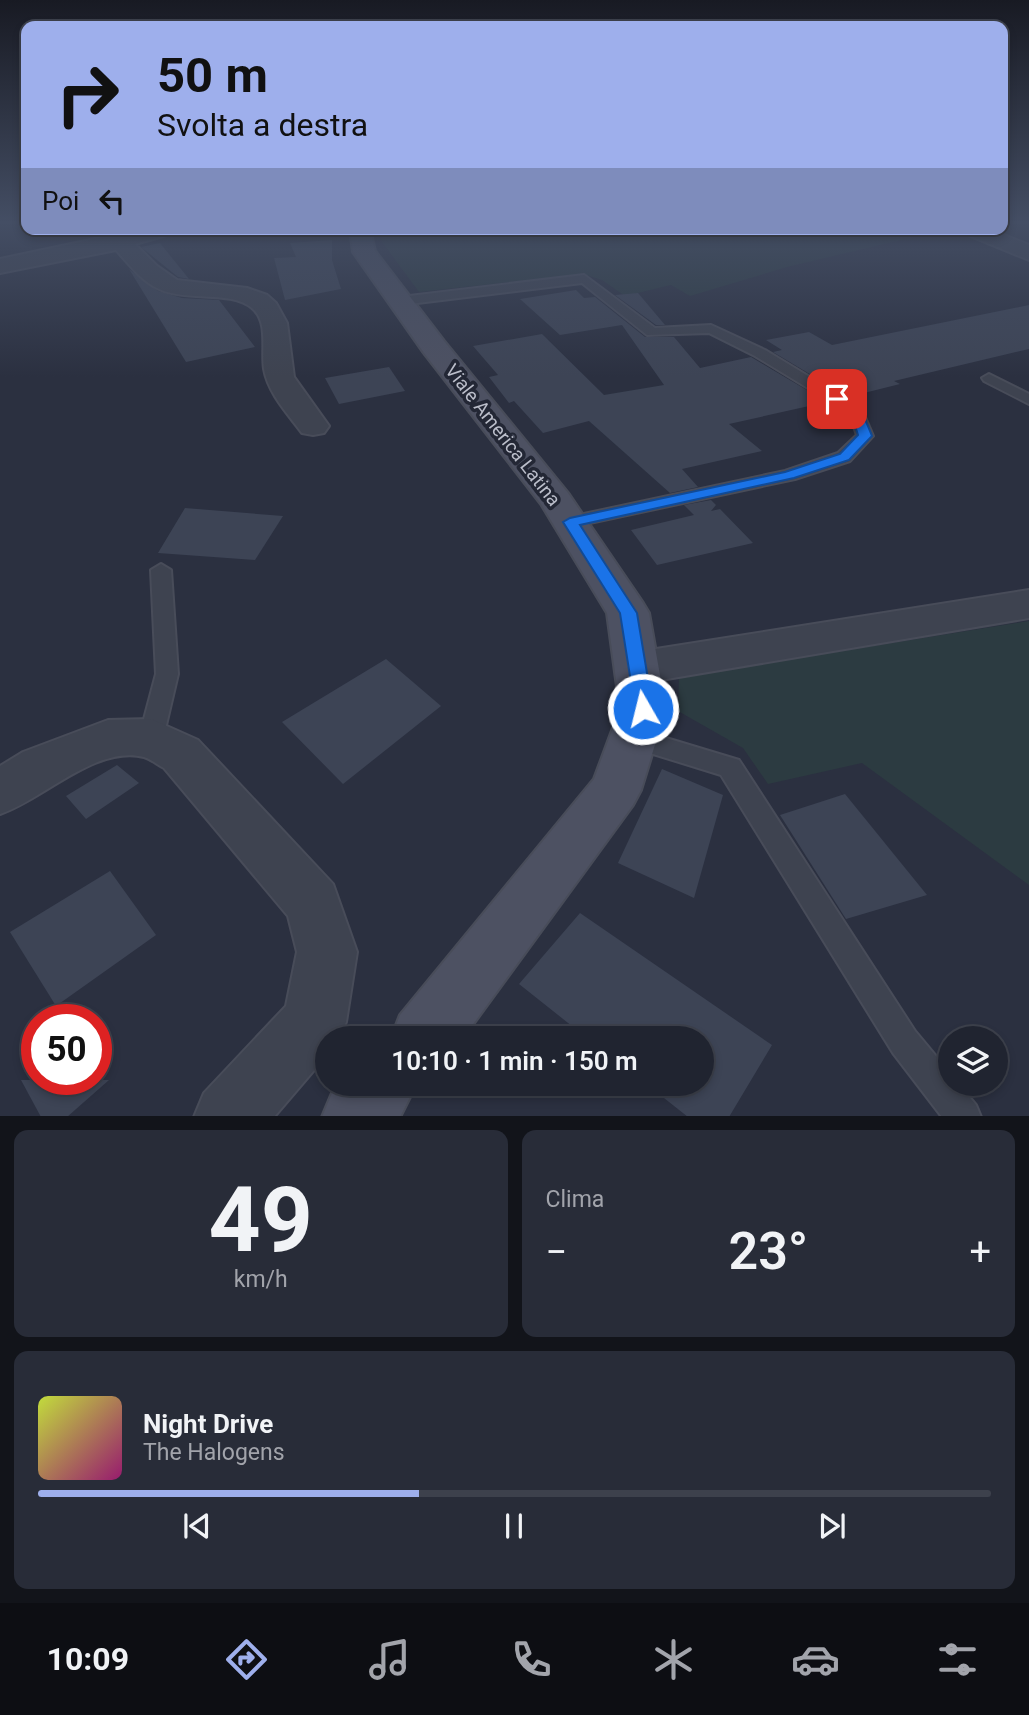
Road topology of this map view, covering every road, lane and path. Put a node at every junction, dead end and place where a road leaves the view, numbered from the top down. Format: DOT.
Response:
graph roads {
  1 [pos="153,273"];
  2 [pos="380,273"];
  3 [pos="401,301"];
  4 [pos="989,378"];
  5 [pos="1029,400"];
  6 [pos="313,426"];
  7 [pos="570,522"];
  8 [pos="161,570"];
  9 [pos="1029,604"];
  10 [pos="637,668"];
  11 [pos="151,738"];
  12 [pos="633,738"];
  13 [pos="0,793"];
  14 [pos="432,1026"];
  15 [pos="373,1096"];
  16 [pos="228,1116"];
  17 [pos="356,1116"];
  18 [pos="964,1116"];
  1 -- 6 [label="street"];
  2 -- 3 [label="main road, Viale America Latina"];
  3 -- 7 [label="main road, Viale America Latina"];
  3 -- 7 [label="lane"];
  4 -- 5 [label="lane"];
  7 -- 10 [label="main road, Viale America Latina"];
  8 -- 11 [label="lane"];
  9 -- 10 [label="street"];
  10 -- 12 [label="main road, Viale America Latina"];
  11 -- 13 [label="street"];
  11 -- 16 [label="street"];
  12 -- 14 [label="main road, Viale America Latina"];
  12 -- 18 [label="lane"];
  15 -- 17 [label="main road"];
}
